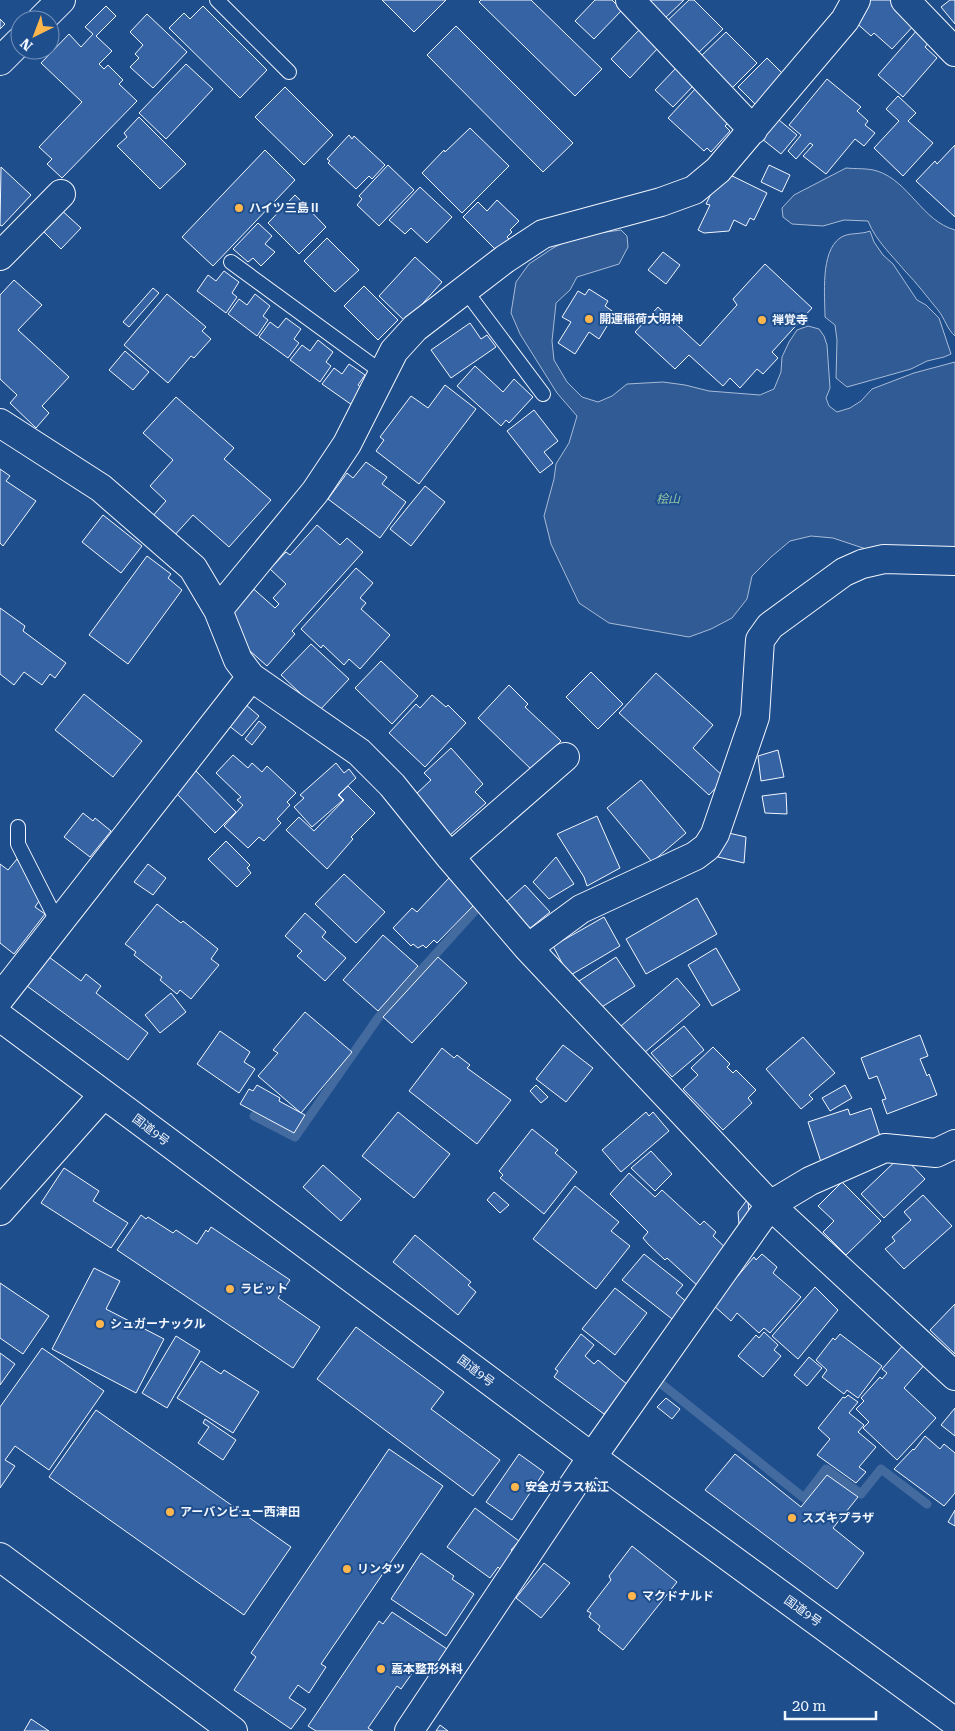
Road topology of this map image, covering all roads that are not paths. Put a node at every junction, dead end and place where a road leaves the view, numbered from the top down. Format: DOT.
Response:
graph roads {
  1 [pos="61,0"];
  2 [pos="218,0"];
  3 [pos="630,0"];
  4 [pos="856,0"];
  5 [pos="904,0"];
  6 [pos="51,10"];
  7 [pos="10,51"];
  8 [pos="955,52"];
  9 [pos="0,61"];
  10 [pos="289,72"];
  11 [pos="753,130"];
  12 [pos="61,194"];
  13 [pos="0,256"];
  14 [pos="231,262"];
  15 [pos="465,290"];
  16 [pos="383,373"];
  17 [pos="543,394"];
  18 [pos="0,422"];
  19 [pos="955,561"];
  20 [pos="218,610"];
  21 [pos="251,677"];
  22 [pos="565,757"];
  23 [pos="18,827"];
  24 [pos="450,857"];
  25 [pos="61,921"];
  26 [pos="528,948"];
  27 [pos="0,998"];
  28 [pos="0,1017"];
  29 [pos="103,1095"];
  30 [pos="955,1144"];
  31 [pos="770,1205"];
  32 [pos="0,1211"];
  33 [pos="955,1376"];
  34 [pos="592,1457"];
  35 [pos="0,1557"];
  36 [pos="955,1722"];
  37 [pos="233,1731"];
  38 [pos="409,1731"];
  1 -- 6 [label="main road"];
  2 -- 10 [label="lane"];
  3 -- 11 [label="main road"];
  4 -- 11 [label="main road"];
  5 -- 8 [label="main road"];
  7 -- 9 [label="main road"];
  11 -- 15 [label="main road"];
  12 -- 13 [label="main road"];
  14 -- 16 [label="lane"];
  15 -- 16 [label="main road"];
  15 -- 17 [label="lane"];
  16 -- 20 [label="main road"];
  18 -- 20 [label="main road"];
  19 -- 26 [label="main road"];
  20 -- 21 [label="main road"];
  21 -- 24 [label="main road"];
  21 -- 25 [label="main road"];
  22 -- 24 [label="main road"];
  23 -- 25 [label="lane"];
  24 -- 26 [label="main road"];
  25 -- 27 [label="main road"];
  26 -- 31 [label="main road"];
  28 -- 29 [label="main road, 国道9号"];
  29 -- 32 [label="main road"];
  29 -- 34 [label="main road, 国道9号"];
  30 -- 31 [label="main road"];
  31 -- 33 [label="main road"];
  31 -- 34 [label="main road"];
  34 -- 36 [label="main road, 国道9号"];
  34 -- 38 [label="main road"];
  35 -- 37 [label="main road"];
}
